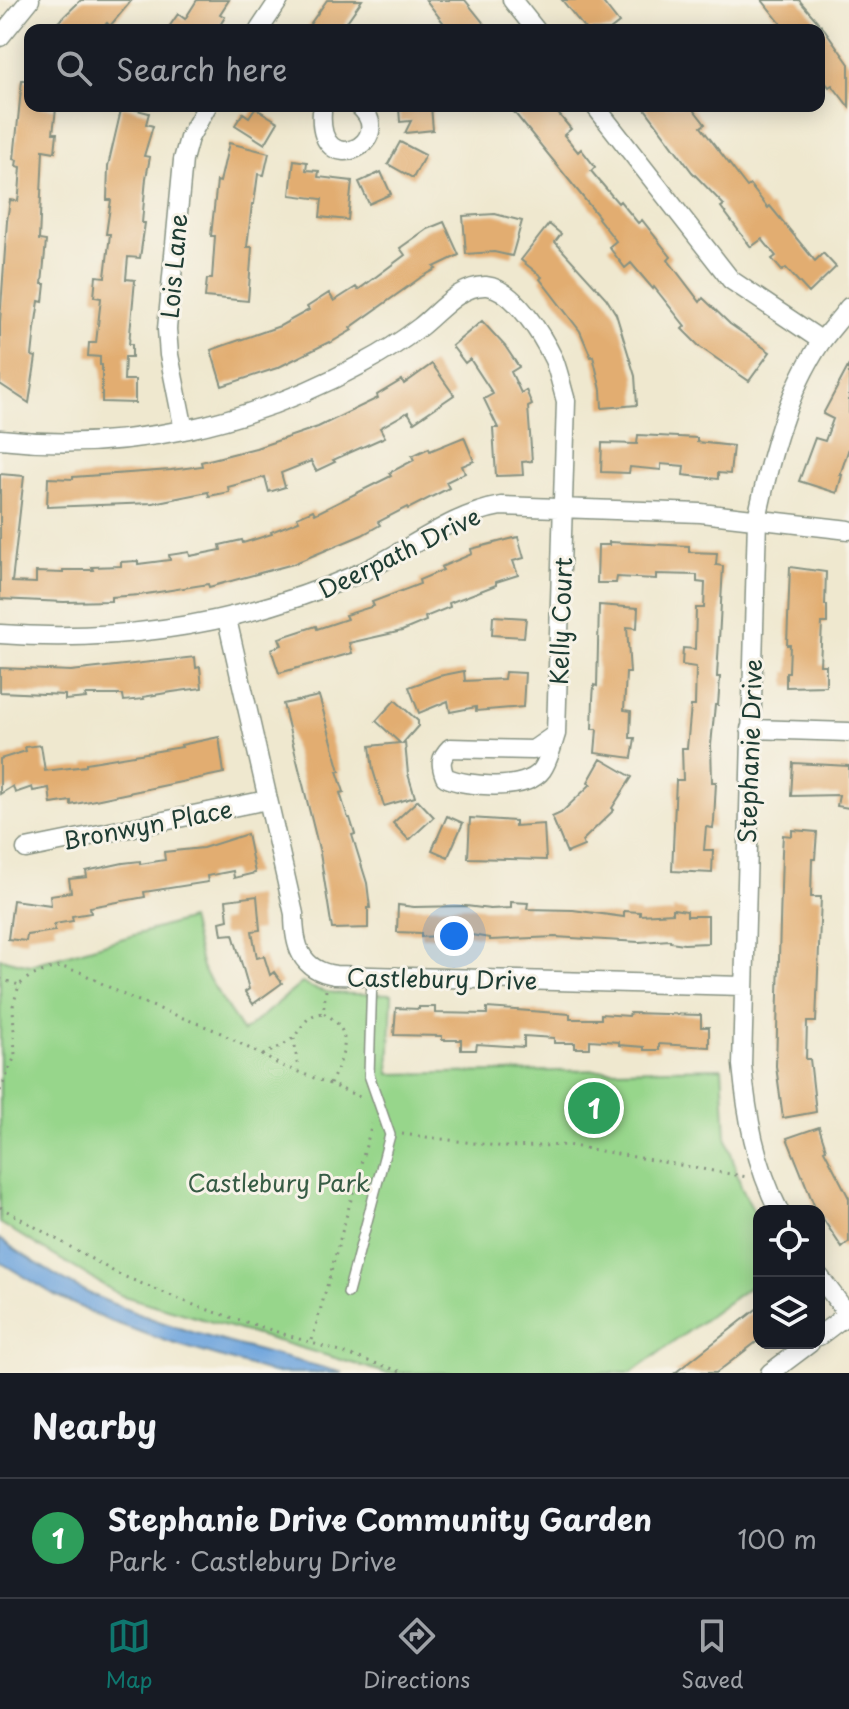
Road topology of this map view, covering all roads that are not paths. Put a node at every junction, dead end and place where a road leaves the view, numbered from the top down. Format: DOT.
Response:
graph roads {
  1 [pos="30,0"];
  2 [pos="279,0"];
  3 [pos="512,0"];
  4 [pos="263,24"];
  5 [pos="531,24"];
  6 [pos="0,37"];
  7 [pos="204,112"];
  8 [pos="323,112"];
  9 [pos="364,112"];
  10 [pos="600,112"];
  11 [pos="849,307"];
  12 [pos="822,341"];
  13 [pos="184,430"];
  14 [pos="0,439"];
  15 [pos="563,507"];
  16 [pos="757,519"];
  17 [pos="849,530"];
  18 [pos="227,619"];
  19 [pos="0,634"];
  20 [pos="750,729"];
  21 [pos="849,732"];
  22 [pos="556,734"];
  23 [pos="267,800"];
  24 [pos="26,849"];
  25 [pos="372,976"];
  26 [pos="743,986"];
  27 [pos="776,1205"];
  28 [pos="820,1277"];
  29 [pos="348,1293"];
  30 [pos="848,1315"];
  31 [pos="825,1332"];
  32 [pos="802,1349"];
  33 [pos="770,1373"];
  1 -- 6 [label="street"];
  2 -- 4 [label="street"];
  3 -- 5 [label="street"];
  7 -- 13 [label="street, Lois Lane"];
  8 -- 9 [label="street"];
  10 -- 12 [label="street"];
  11 -- 12 [label="street, Stephanie Drive"];
  12 -- 16 [label="street, Stephanie Drive"];
  13 -- 14 [label="street"];
  13 -- 15 [label="street, Kelly Court"];
  15 -- 16 [label="street, Deerpath Drive"];
  15 -- 18 [label="street, Deerpath Drive"];
  15 -- 22 [label="street, Kelly Court"];
  16 -- 17 [label="street, Deerpath Drive"];
  16 -- 20 [label="street, Stephanie Drive"];
  18 -- 19 [label="street, Deerpath Drive"];
  18 -- 23 [label="street, Castlebury Drive"];
  20 -- 21 [label="street"];
  20 -- 26 [label="street, Stephanie Drive"];
  22 -- 22 [label="street, Kelly Court"];
  23 -- 24 [label="street, Bronwyn Place"];
  23 -- 25 [label="street, Castlebury Drive"];
  25 -- 26 [label="street, Castlebury Drive"];
  25 -- 29 [label="lane"];
  26 -- 27 [label="street, Stephanie Drive"];
  28 -- 30 [label="street"];
  30 -- 31 [label="street"];
  32 -- 33 [label="street"];
}
